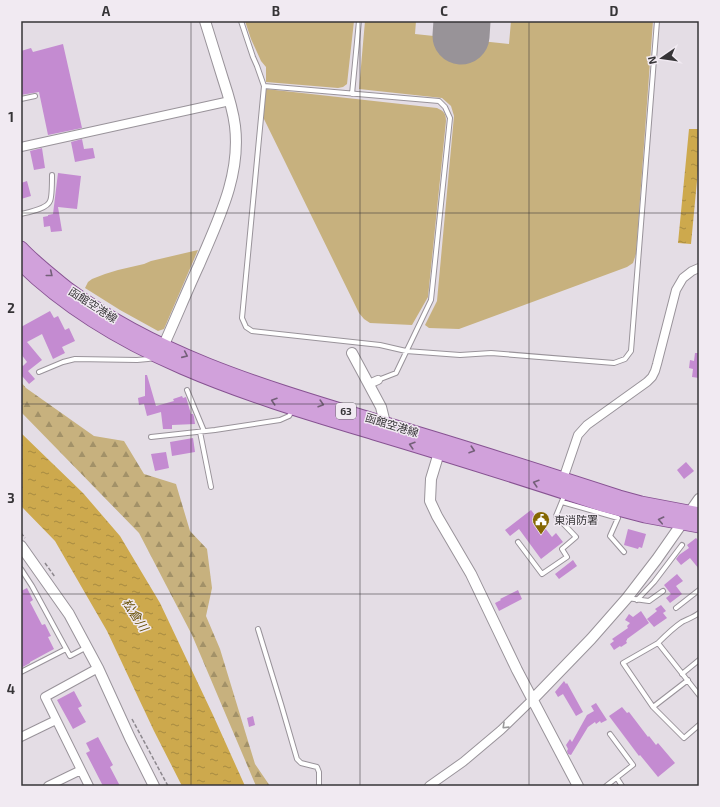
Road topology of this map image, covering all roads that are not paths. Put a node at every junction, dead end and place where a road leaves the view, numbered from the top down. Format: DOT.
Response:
graph roads {
  1 [pos="205,21"];
  2 [pos="241,21"];
  3 [pos="359,21"];
  4 [pos="657,21"];
  5 [pos="264,86"];
  6 [pos="352,94"];
  7 [pos="35,96"];
  8 [pos="21,99"];
  9 [pos="230,101"];
  10 [pos="21,147"];
  11 [pos="52,175"];
  12 [pos="21,214"];
  13 [pos="21,248"];
  14 [pos="21,264"];
  15 [pos="699,268"];
  16 [pos="161,351"];
  17 [pos="406,351"];
  18 [pos="352,353"];
  19 [pos="39,372"];
  20 [pos="378,380"];
  21 [pos="368,384"];
  22 [pos="187,390"];
  23 [pos="298,403"];
  24 [pos="384,429"];
  25 [pos="202,431"];
  26 [pos="151,437"];
  27 [pos="441,447"];
  28 [pos="211,487"];
  29 [pos="565,489"];
  30 [pos="699,499"];
  31 [pos="694,514"];
  32 [pos="682,524"];
  33 [pos="699,526"];
  34 [pos="518,542"];
  35 [pos="682,545"];
  36 [pos="22,550"];
  37 [pos="624,552"];
  38 [pos="21,570"];
  39 [pos="699,590"];
  40 [pos="663,592"];
  41 [pos="627,598"];
  42 [pos="637,600"];
  43 [pos="676,608"];
  44 [pos="699,613"];
  45 [pos="258,630"];
  46 [pos="658,643"];
  47 [pos="87,647"];
  48 [pos="66,649"];
  49 [pos="699,660"];
  50 [pos="98,668"];
  51 [pos="21,672"];
  52 [pos="682,674"];
  53 [pos="688,680"];
  54 [pos="699,695"];
  55 [pos="533,699"];
  56 [pos="653,707"];
  57 [pos="56,720"];
  58 [pos="699,725"];
  59 [pos="610,734"];
  60 [pos="21,737"];
  61 [pos="81,770"];
  62 [pos="616,778"];
  63 [pos="48,786"];
  64 [pos="89,786"];
  65 [pos="154,786"];
  66 [pos="319,786"];
  67 [pos="429,786"];
  68 [pos="578,786"];
  69 [pos="606,786"];
  70 [pos="622,786"];
  1 -- 9 [label="street"];
  2 -- 5 [label="lane"];
  3 -- 6 [label="lane"];
  4 -- 17 [label="lane"];
  5 -- 6 [label="lane"];
  5 -- 17 [label="lane"];
  6 -- 17 [label="lane"];
  7 -- 8 [label="lane"];
  9 -- 10 [label="street"];
  9 -- 16 [label="street"];
  11 -- 12 [label="lane"];
  13 -- 16 [label="main road, 函館空港線 / 63, one-way"];
  14 -- 16 [label="main road, 函館空港線 / 63"];
  15 -- 29 [label="street"];
  16 -- 19 [label="lane"];
  16 -- 23 [label="main road, 函館空港線 / 63"];
  17 -- 20 [label="lane"];
  18 -- 21 [label="street"];
  20 -- 21 [label="street"];
  21 -- 24 [label="street"];
  22 -- 25 [label="lane"];
  23 -- 24 [label="main road, 函館空港線 / 63"];
  23 -- 25 [label="lane"];
  24 -- 27 [label="main road, 函館空港線 / 63"];
  25 -- 26 [label="lane"];
  25 -- 28 [label="lane"];
  27 -- 29 [label="main road, 函館空港線 / 63"];
  27 -- 55 [label="street"];
  29 -- 31 [label="main road, 函館空港線 / 63"];
  32 -- 29 [label="main road, 函館空港線 / 63, one-way"];
  29 -- 34 [label="lane"];
  29 -- 37 [label="lane"];
  30 -- 31 [label="street"];
  31 -- 32 [label="street"];
  32 -- 33 [label="main road, 函館空港線 / 63"];
  32 -- 41 [label="street"];
  35 -- 42 [label="lane"];
  36 -- 47 [label="street"];
  38 -- 48 [label="lane"];
  39 -- 43 [label="lane"];
  40 -- 42 [label="lane"];
  41 -- 42 [label="lane"];
  41 -- 55 [label="street"];
  44 -- 46 [label="lane"];
  45 -- 66 [label="lane"];
  46 -- 52 [label="lane"];
  46 -- 56 [label="lane"];
  47 -- 48 [label="lane"];
  47 -- 50 [label="street"];
  48 -- 51 [label="lane"];
  49 -- 52 [label="lane"];
  50 -- 57 [label="street"];
  50 -- 65 [label="street"];
  52 -- 53 [label="lane"];
  53 -- 54 [label="lane"];
  53 -- 56 [label="lane"];
  55 -- 67 [label="street, one-way"];
  55 -- 68 [label="street"];
  56 -- 58 [label="lane"];
  57 -- 60 [label="street"];
  57 -- 61 [label="street"];
  59 -- 62 [label="lane"];
  61 -- 63 [label="street"];
  61 -- 64 [label="street"];
  62 -- 69 [label="lane"];
  62 -- 70 [label="lane"];
}
